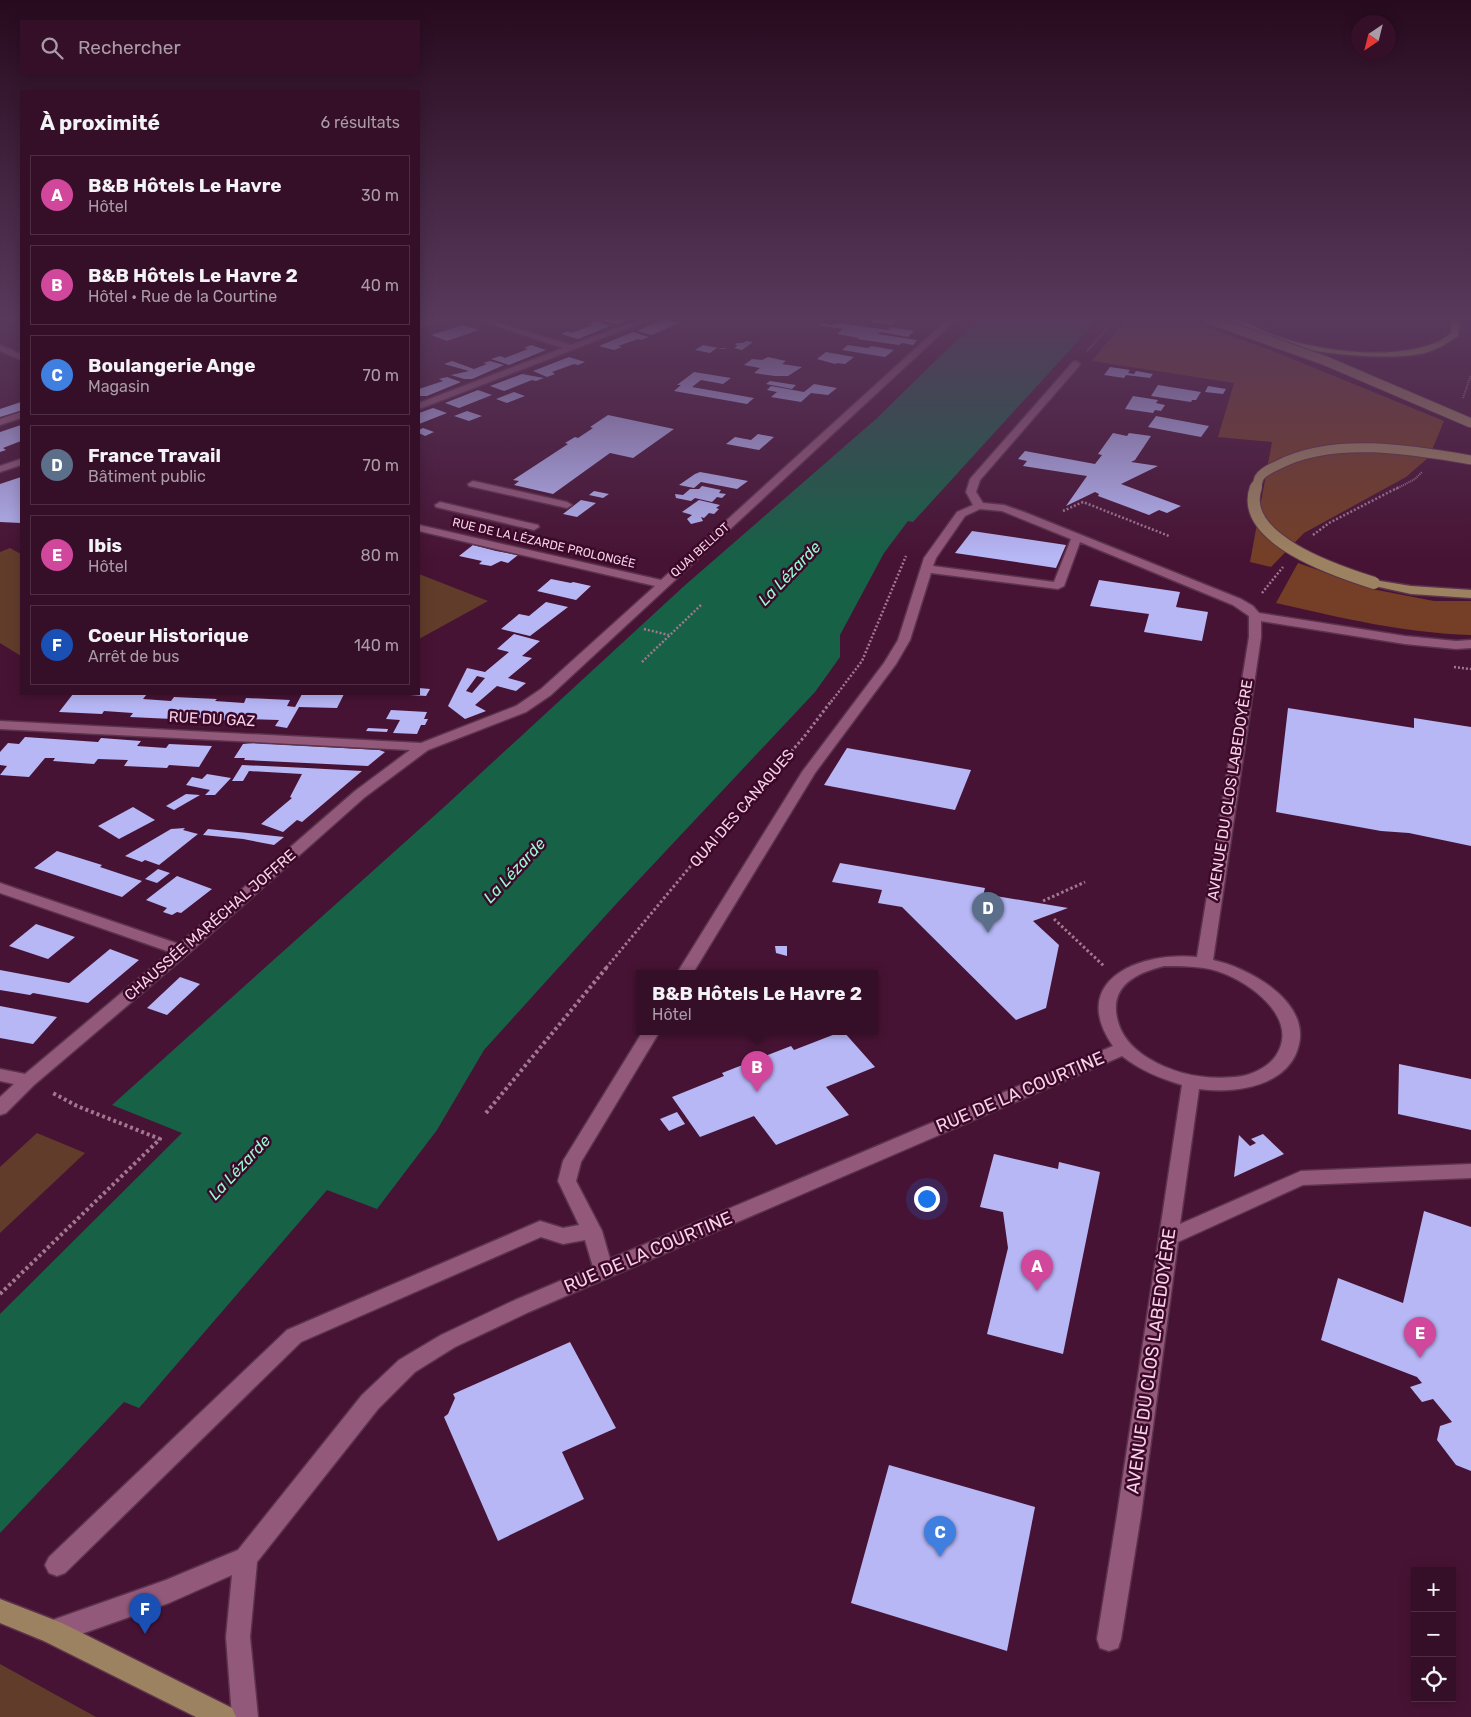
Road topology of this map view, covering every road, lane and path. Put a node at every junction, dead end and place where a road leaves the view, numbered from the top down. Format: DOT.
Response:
graph roads {
  1 [pos="440,398"];
  2 [pos="866,398"];
  3 [pos="1046,398"];
  4 [pos="1413,398"];
  5 [pos="420,406"];
  6 [pos="20,415"];
  7 [pos="0,422"];
  8 [pos="1471,423"];
  9 [pos="1471,460"];
  10 [pos="20,462"];
  11 [pos="1428,467"];
  12 [pos="0,469"];
  13 [pos="473,484"];
  14 [pos="440,505"];
  15 [pos="567,505"];
  16 [pos="979,506"];
  17 [pos="1041,522"];
  18 [pos="534,527"];
  19 [pos="420,528"];
  20 [pos="1169,536"];
  21 [pos="1077,537"];
  22 [pos="1309,538"];
  23 [pos="911,548"];
  24 [pos="1287,562"];
  25 [pos="927,568"];
  26 [pos="663,584"];
  27 [pos="1471,594"];
  28 [pos="702,604"];
  29 [pos="1252,612"];
  30 [pos="641,628"];
  31 [pos="670,635"];
  32 [pos="1471,644"];
  33 [pos="642,662"];
  34 [pos="0,725"];
  35 [pos="423,747"];
  36 [pos="1085,882"];
  37 [pos="0,888"];
  38 [pos="1043,901"];
  39 [pos="1054,919"];
  40 [pos="182,950"];
  41 [pos="1204,963"];
  42 [pos="687,970"];
  43 [pos="1119,980"];
  44 [pos="649,1035"];
  45 [pos="1124,1048"];
  46 [pos="0,1075"];
  47 [pos="28,1081"];
  48 [pos="1191,1082"];
  49 [pos="0,1108"];
  50 [pos="486,1113"];
  51 [pos="1471,1171"];
  52 [pos="592,1232"];
  53 [pos="1170,1237"];
  54 [pos="604,1271"];
  55 [pos="0,1294"];
  56 [pos="246,1558"];
  57 [pos="57,1564"];
  58 [pos="0,1611"];
  59 [pos="53,1632"];
  60 [pos="1109,1639"];
  61 [pos="223,1717"];
  62 [pos="245,1717"];
  1 -- 5 [label="street"];
  2 -- 26 [label="street, QUAI BELLOT"];
  3 -- 16 [label="street"];
  4 -- 8 [label="main road, bridge"];
  6 -- 7 [label="street"];
  9 -- 27 [label="main road, bridge"];
  10 -- 12 [label="street"];
  11 -- 22 [label="path"];
  13 -- 15 [label="street"];
  14 -- 18 [label="street"];
  16 -- 17 [label="street"];
  16 -- 25 [label="street, QUAI DES CANAQUES"];
  17 -- 20 [label="path"];
  17 -- 21 [label="street"];
  19 -- 26 [label="street, RUE DE LA LÉZARDE PROLONGÉE"];
  21 -- 25 [label="street"];
  21 -- 29 [label="street"];
  23 -- 50 [label="path, QUAI DES CANAQUES"];
  24 -- 29 [label="path"];
  25 -- 42 [label="street, QUAI DES CANAQUES"];
  26 -- 35 [label="street, QUAI BELLOT"];
  28 -- 31 [label="path"];
  29 -- 32 [label="street"];
  29 -- 41 [label="street, AVENUE DU CLOS LABEDOYÈRE"];
  30 -- 31 [label="path"];
  31 -- 33 [label="path"];
  34 -- 35 [label="street, RUE DU GAZ"];
  35 -- 40 [label="street, CHAUSSÉE MARÉCHAL JOFFRE"];
  36 -- 38 [label="path"];
  37 -- 40 [label="street"];
  39 -- 43 [label="path"];
  40 -- 47 [label="street, CHAUSSÉE MARÉCHAL JOFFRE"];
  41 -- 43 [label="street"];
  41 -- 48 [label="street"];
  43 -- 45 [label="street"];
  44 -- 52 [label="street"];
  45 -- 48 [label="street"];
  45 -- 54 [label="street, RUE DE LA COURTINE"];
  46 -- 47 [label="street"];
  47 -- 49 [label="street, CHAUSSÉE MARÉCHAL JOFFRE"];
  47 -- 55 [label="path"];
  48 -- 53 [label="street, AVENUE DU CLOS LABEDOYÈRE"];
  51 -- 53 [label="street"];
  52 -- 54 [label="street"];
  52 -- 57 [label="street"];
  53 -- 60 [label="street, AVENUE DU CLOS LABEDOYÈRE"];
  54 -- 56 [label="street, RUE DE LA COURTINE"];
  56 -- 59 [label="street, RUE DE LA COURTINE"];
  56 -- 62 [label="street"];
  58 -- 59 [label="main road"];
  59 -- 61 [label="main road"];
}
